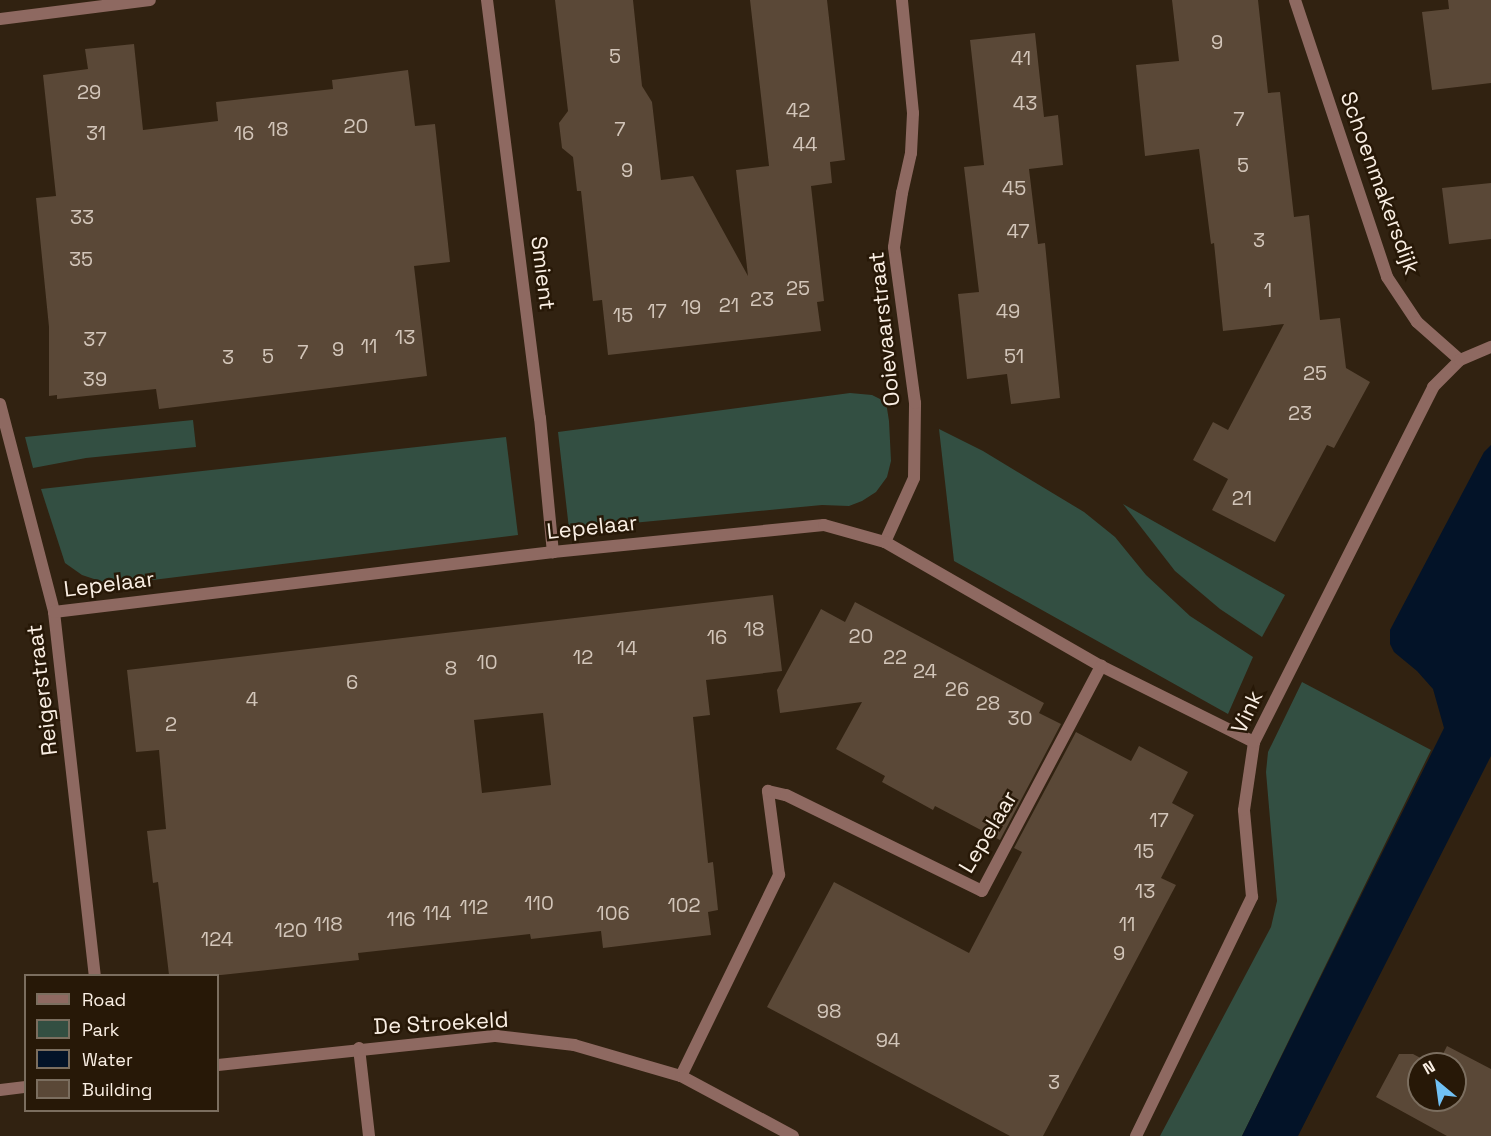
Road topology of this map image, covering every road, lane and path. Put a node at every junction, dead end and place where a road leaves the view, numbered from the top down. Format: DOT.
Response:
graph roads {
  1 [pos="150,0"];
  2 [pos="487,0"];
  3 [pos="902,0"];
  4 [pos="1295,0"];
  5 [pos="0,19"];
  6 [pos="1491,347"];
  7 [pos="1460,360"];
  8 [pos="0,404"];
  9 [pos="885,542"];
  10 [pos="553,552"];
  11 [pos="54,612"];
  12 [pos="1101,666"];
  13 [pos="1254,742"];
  14 [pos="95,974"];
  15 [pos="360,1048"];
  16 [pos="219,1065"];
  17 [pos="681,1076"];
  18 [pos="24,1087"];
  19 [pos="0,1090"];
  20 [pos="369,1136"];
  21 [pos="793,1136"];
  22 [pos="1136,1136"];
  1 -- 5 [label="street"];
  2 -- 10 [label="street, Smient"];
  3 -- 9 [label="street, Ooievaarstraat"];
  4 -- 7 [label="street, Schoenmakersdijk"];
  6 -- 7 [label="street, Vink"];
  7 -- 13 [label="street, Vink"];
  8 -- 11 [label="street, Reigerstraat"];
  9 -- 10 [label="street, Lepelaar"];
  9 -- 12 [label="street, Lepelaar"];
  10 -- 11 [label="street, Lepelaar"];
  11 -- 14 [label="street, Reigerstraat"];
  12 -- 13 [label="street, Lepelaar"];
  12 -- 17 [label="street, Lepelaar"];
  13 -- 22 [label="street, Vink"];
  15 -- 16 [label="street, De Stroekeld"];
  15 -- 17 [label="street, De Stroekeld"];
  15 -- 20 [label="street"];
  17 -- 21 [label="street, De Stroekeld"];
  18 -- 19 [label="street"];
}
